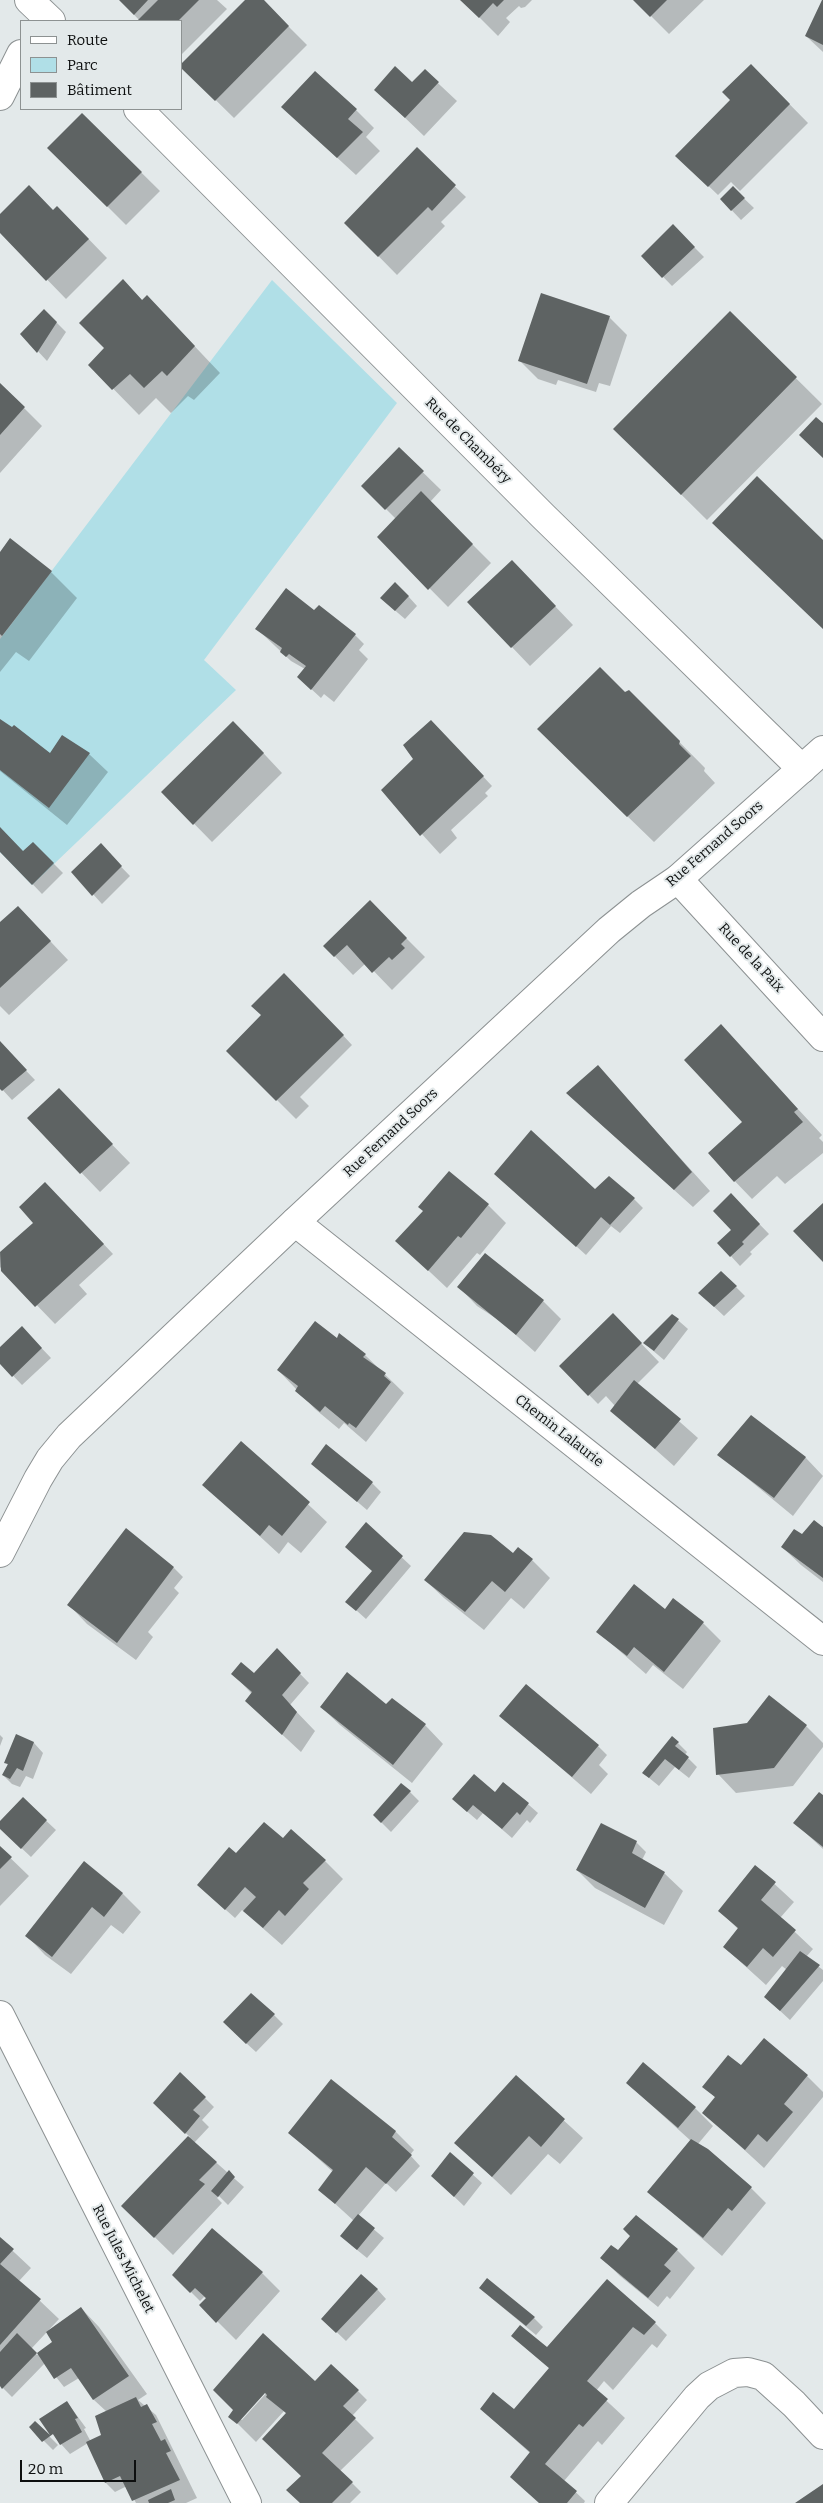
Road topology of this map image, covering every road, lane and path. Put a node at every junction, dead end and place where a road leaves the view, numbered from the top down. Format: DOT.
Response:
graph roads {
  1 [pos="20,56"];
  2 [pos="0,96"];
  3 [pos="139,110"];
  4 [pos="823,750"];
  5 [pos="802,769"];
  6 [pos="678,879"];
  7 [pos="823,1037"];
  8 [pos="295,1222"];
  9 [pos="0,1553"];
  10 [pos="823,1641"];
  11 [pos="0,2015"];
  12 [pos="823,2435"];
  13 [pos="247,2503"];
  14 [pos="610,2503"];
  1 -- 2 [label="street"];
  3 -- 5 [label="street, Rue de Chambéry"];
  4 -- 5 [label="street, Rue Fernand Soors"];
  5 -- 6 [label="street, Rue Fernand Soors"];
  6 -- 7 [label="street, Rue de la Paix"];
  6 -- 8 [label="street, Rue Fernand Soors"];
  8 -- 9 [label="street, Rue Fernand Soors"];
  8 -- 10 [label="street, Chemin Lalaurie"];
  11 -- 13 [label="street, Rue Jules Michelet"];
  12 -- 14 [label="street"];
}
